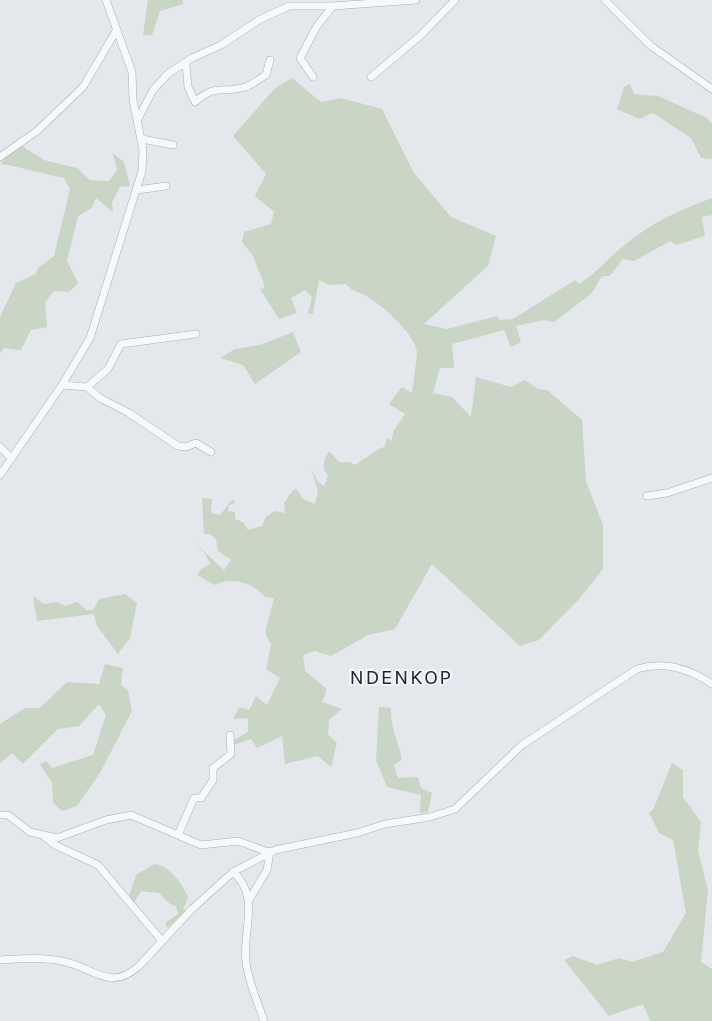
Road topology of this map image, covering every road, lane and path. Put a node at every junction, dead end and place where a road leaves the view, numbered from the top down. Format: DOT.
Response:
graph roads {
  1 [pos="106,0"];
  2 [pos="416,0"];
  3 [pos="455,0"];
  4 [pos="605,0"];
  5 [pos="375,2"];
  6 [pos="333,6"];
  7 [pos="116,31"];
  8 [pos="270,60"];
  9 [pos="186,64"];
  10 [pos="371,77"];
  11 [pos="313,78"];
  12 [pos="712,89"];
  13 [pos="138,119"];
  14 [pos="142,139"];
  15 [pos="173,145"];
  16 [pos="0,157"];
  17 [pos="166,186"];
  18 [pos="137,190"];
  19 [pos="196,334"];
  20 [pos="62,386"];
  21 [pos="87,387"];
  22 [pos="0,447"];
  23 [pos="211,452"];
  24 [pos="12,458"];
  25 [pos="0,475"];
  26 [pos="712,478"];
  27 [pos="647,496"];
  28 [pos="712,684"];
  29 [pos="230,735"];
  30 [pos="0,814"];
  31 [pos="179,833"];
  32 [pos="45,837"];
  33 [pos="269,852"];
  34 [pos="233,872"];
  35 [pos="249,900"];
  36 [pos="162,941"];
  37 [pos="0,960"];
  38 [pos="264,1021"];
  1 -- 7 [label="street"];
  2 -- 5 [label="street"];
  3 -- 10 [label="street"];
  4 -- 12 [label="street"];
  5 -- 6 [label="street"];
  6 -- 9 [label="street"];
  6 -- 11 [label="street"];
  7 -- 13 [label="street"];
  7 -- 16 [label="street"];
  8 -- 9 [label="street"];
  9 -- 13 [label="street"];
  13 -- 14 [label="street"];
  14 -- 15 [label="street"];
  14 -- 18 [label="street"];
  17 -- 18 [label="street"];
  18 -- 20 [label="street"];
  19 -- 21 [label="street"];
  20 -- 21 [label="street"];
  20 -- 24 [label="street"];
  21 -- 23 [label="street"];
  22 -- 24 [label="street"];
  24 -- 25 [label="street"];
  26 -- 27 [label="street"];
  28 -- 33 [label="street"];
  29 -- 31 [label="street"];
  30 -- 32 [label="street"];
  31 -- 32 [label="street"];
  31 -- 33 [label="street"];
  32 -- 36 [label="street"];
  33 -- 34 [label="street"];
  33 -- 35 [label="street"];
  34 -- 35 [label="street"];
  34 -- 36 [label="street"];
  35 -- 38 [label="street"];
  36 -- 37 [label="street"];
}
